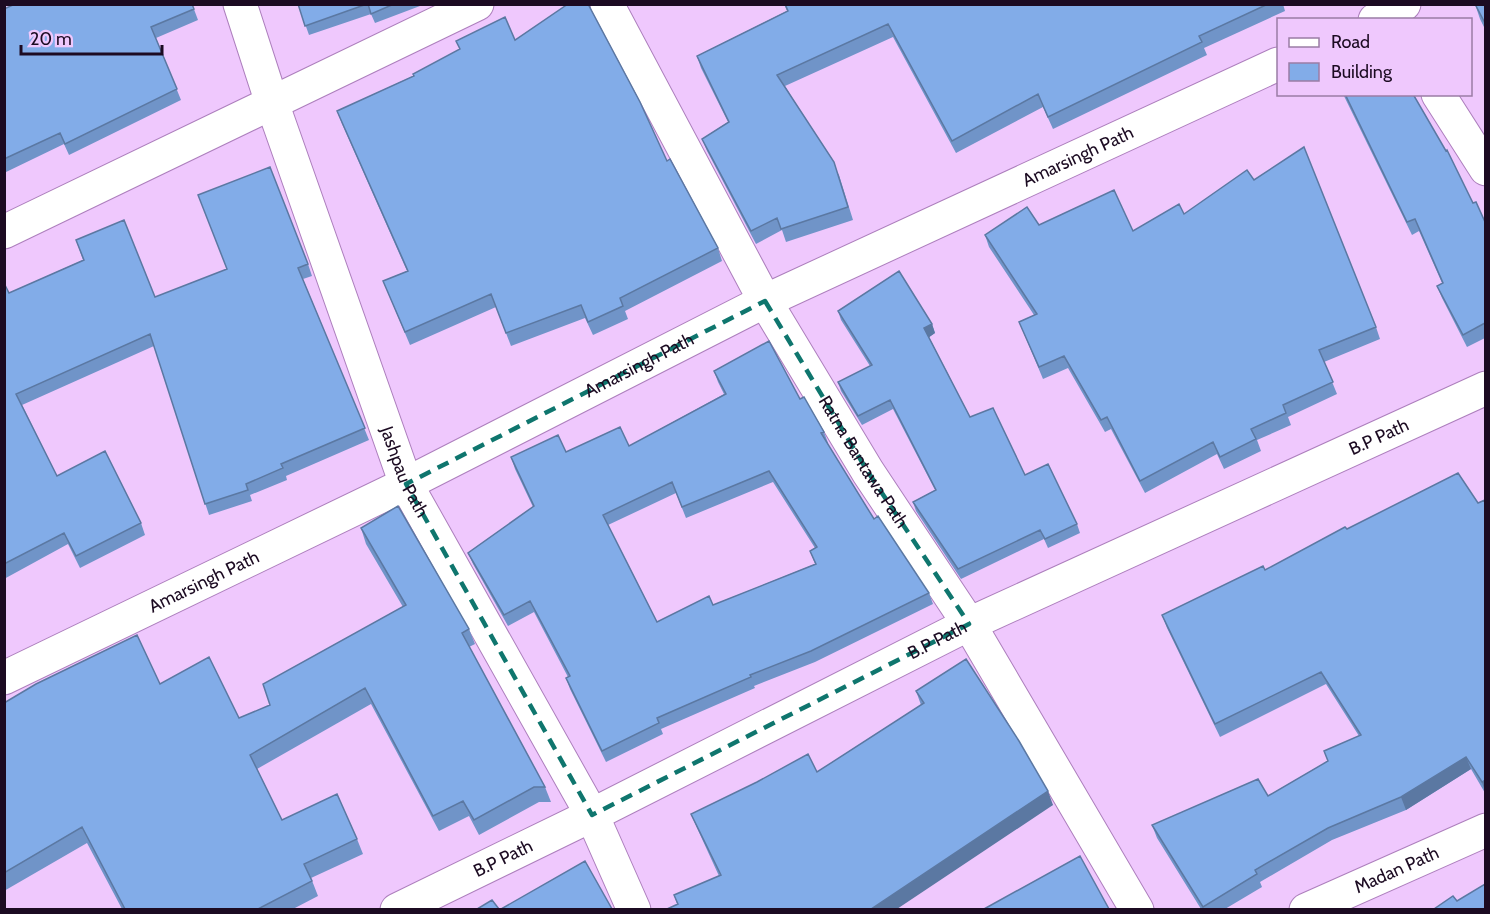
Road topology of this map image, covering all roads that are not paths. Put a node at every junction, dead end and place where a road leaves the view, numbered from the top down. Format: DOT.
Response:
graph roads {
  1 [pos="240,4"];
  2 [pos="477,4"];
  3 [pos="607,4"];
  4 [pos="1277,64"];
  5 [pos="1439,96"];
  6 [pos="272,103"];
  7 [pos="1485,169"];
  8 [pos="4,232"];
  9 [pos="765,301"];
  10 [pos="1485,388"];
  11 [pos="406,484"];
  12 [pos="969,624"];
  13 [pos="4,678"];
  14 [pos="592,815"];
  15 [pos="1485,830"];
  16 [pos="397,909"];
  17 [pos="634,909"];
  18 [pos="1137,909"];
  19 [pos="1306,909"];
  1 -- 6 [label="street, Jashpau Path"];
  2 -- 6 [label="street"];
  3 -- 9 [label="street, Ratna Bantawa Path"];
  4 -- 9 [label="street, Amarsingh Path"];
  5 -- 7 [label="street"];
  6 -- 8 [label="street"];
  6 -- 11 [label="street, Jashpau Path"];
  9 -- 11 [label="street, Amarsingh Path"];
  9 -- 12 [label="street, Ratna Bantawa Path"];
  10 -- 12 [label="street, B.P Path"];
  11 -- 13 [label="street, Amarsingh Path"];
  11 -- 14 [label="street, Jashpau Path"];
  12 -- 14 [label="street, B.P Path"];
  12 -- 18 [label="street, Ratna Bantawa Path"];
  14 -- 16 [label="street, B.P Path"];
  14 -- 17 [label="street, Jashpau Path"];
  15 -- 19 [label="street, Madan Path"];
}
